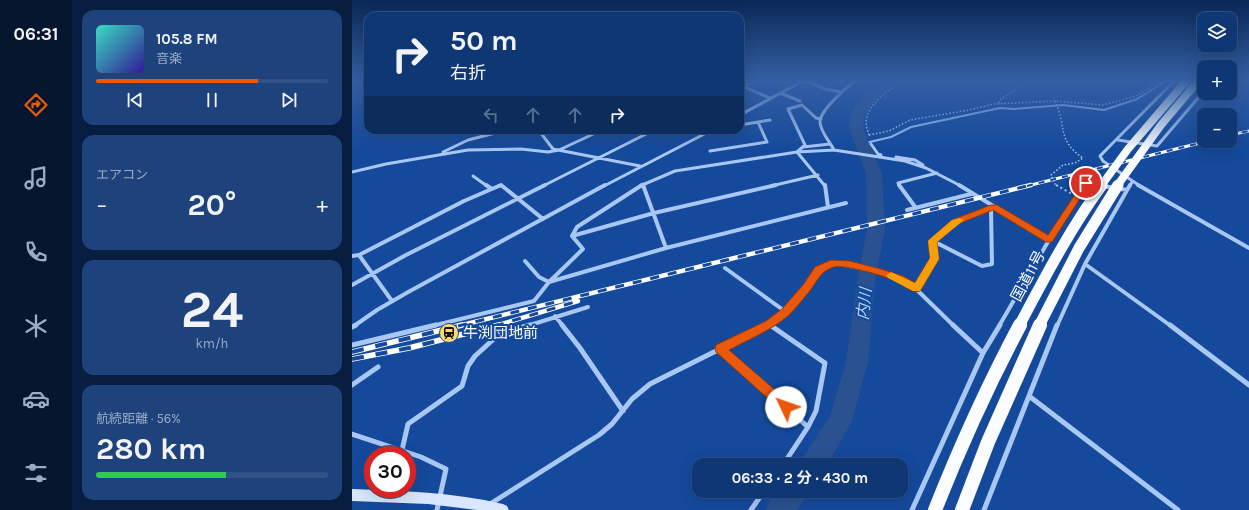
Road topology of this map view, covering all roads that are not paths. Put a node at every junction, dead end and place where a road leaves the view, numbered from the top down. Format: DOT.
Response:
graph roads {
  1 [pos="760,104"];
  2 [pos="831,104"];
  3 [pos="1152,104"];
  4 [pos="1167,104"];
  5 [pos="1180,104"];
  6 [pos="1193,104"];
  7 [pos="744,113"];
  8 [pos="821,119"];
  9 [pos="770,120"];
  10 [pos="758,122"];
  11 [pos="744,124"];
  12 [pos="491,134"];
  13 [pos="543,134"];
  14 [pos="593,134"];
  15 [pos="646,134"];
  16 [pos="703,134"];
  17 [pos="1118,140"];
  18 [pos="830,144"];
  19 [pos="871,144"];
  20 [pos="803,147"];
  21 [pos="559,150"];
  22 [pos="834,150"];
  23 [pos="710,151"];
  24 [pos="796,152"];
  25 [pos="438,154"];
  26 [pos="598,158"];
  27 [pos="640,166"];
  28 [pos="926,168"];
  29 [pos="352,172"];
  30 [pos="938,174"];
  31 [pos="818,175"];
  32 [pos="473,176"];
  33 [pos="1132,182"];
  34 [pos="643,184"];
  35 [pos="492,189"];
  36 [pos="1127,190"];
  37 [pos="972,194"];
  38 [pos="518,199"];
  39 [pos="846,203"];
  40 [pos="828,207"];
  41 [pos="916,208"];
  42 [pos="992,208"];
  43 [pos="907,210"];
  44 [pos="654,213"];
  45 [pos="543,219"];
  46 [pos="572,236"];
  47 [pos="1049,240"];
  48 [pos="933,241"];
  49 [pos="666,248"];
  50 [pos="1249,248"];
  51 [pos="359,255"];
  52 [pos="352,256"];
  53 [pos="525,261"];
  54 [pos="1085,264"];
  55 [pos="725,268"];
  56 [pos="373,273"];
  57 [pos="549,282"];
  58 [pos="352,285"];
  59 [pos="916,289"];
  60 [pos="392,301"];
  61 [pos="588,307"];
  62 [pos="786,312"];
  63 [pos="555,316"];
  64 [pos="769,324"];
  65 [pos="352,327"];
  66 [pos="352,345"];
  67 [pos="720,349"];
  68 [pos="983,353"];
  69 [pos="378,366"];
  70 [pos="352,385"];
  71 [pos="1249,385"];
  72 [pos="1029,396"];
  73 [pos="622,411"];
  74 [pos="808,427"];
  75 [pos="352,434"];
  76 [pos="390,446"];
  77 [pos="403,446"];
  78 [pos="416,455"];
  79 [pos="787,458"];
  80 [pos="352,495"];
  81 [pos="440,498"];
  82 [pos="759,498"];
  83 [pos="488,506"];
  84 [pos="437,510"];
  85 [pos="503,510"];
  86 [pos="751,510"];
  87 [pos="912,510"];
  88 [pos="935,510"];
  89 [pos="962,510"];
  90 [pos="984,510"];
  91 [pos="1178,510"];
  1 -- 7 [label="street"];
  2 -- 8 [label="street"];
  3 -- 17 [label="street"];
  4 -- 88 [label="highway, 国道11号, bridge"];
  5 -- 89 [label="highway, 国道11号, bridge"];
  6 -- 17 [label="street"];
  8 -- 18 [label="street"];
  8 -- 20 [label="street"];
  9 -- 10 [label="street"];
  10 -- 11 [label="street"];
  10 -- 23 [label="street"];
  12 -- 25 [label="street"];
  13 -- 21 [label="street"];
  14 -- 21 [label="street"];
  15 -- 26 [label="street"];
  16 -- 27 [label="street"];
  17 -- 33 [label="street"];
  18 -- 20 [label="street"];
  18 -- 22 [label="street"];
  19 -- 28 [label="street"];
  20 -- 24 [label="street"];
  21 -- 25 [label="street"];
  21 -- 26 [label="street"];
  22 -- 24 [label="street"];
  22 -- 28 [label="street"];
  24 -- 31 [label="street"];
  24 -- 34 [label="street"];
  25 -- 29 [label="street"];
  26 -- 27 [label="street"];
  26 -- 38 [label="street"];
  27 -- 45 [label="street"];
  28 -- 30 [label="street"];
  30 -- 37 [label="street"];
  30 -- 41 [label="street"];
  31 -- 40 [label="street"];
  31 -- 44 [label="street"];
  32 -- 35 [label="street"];
  33 -- 36 [label="street"];
  33 -- 50 [label="street"];
  34 -- 44 [label="street"];
  34 -- 46 [label="street"];
  35 -- 38 [label="street"];
  35 -- 51 [label="street"];
  36 -- 47 [label="street"];
  36 -- 54 [label="street"];
  37 -- 41 [label="street"];
  37 -- 42 [label="street"];
  38 -- 45 [label="street"];
  38 -- 56 [label="street"];
  39 -- 40 [label="street"];
  40 -- 49 [label="street"];
  41 -- 43 [label="street"];
  42 -- 47 [label="street"];
  42 -- 48 [label="street"];
  42 -- 48 [label="street"];
  44 -- 46 [label="street"];
  44 -- 49 [label="street"];
  45 -- 60 [label="street"];
  46 -- 57 [label="street"];
  47 -- 68 [label="street"];
  48 -- 59 [label="street"];
  49 -- 57 [label="street"];
  51 -- 52 [label="street"];
  51 -- 56 [label="street"];
  53 -- 57 [label="street"];
  54 -- 71 [label="street"];
  54 -- 72 [label="street"];
  55 -- 62 [label="street"];
  56 -- 58 [label="street"];
  56 -- 60 [label="street"];
  57 -- 66 [label="street"];
  59 -- 62 [label="street"];
  59 -- 68 [label="street"];
  60 -- 65 [label="street"];
  61 -- 63 [label="street"];
  62 -- 64 [label="street"];
  63 -- 73 [label="street"];
  63 -- 77 [label="street"];
  64 -- 67 [label="street"];
  64 -- 74 [label="street"];
  67 -- 73 [label="street"];
  67 -- 74 [label="street"];
  68 -- 87 [label="street"];
  69 -- 70 [label="street"];
  72 -- 90 [label="street"];
  72 -- 91 [label="street"];
  73 -- 83 [label="street"];
  74 -- 79 [label="street"];
  75 -- 76 [label="street"];
  78 -- 81 [label="street"];
  80 -- 81 [label="main road"];
  81 -- 83 [label="main road"];
  81 -- 84 [label="street"];
  82 -- 86 [label="street"];
  83 -- 85 [label="main road"];
}
